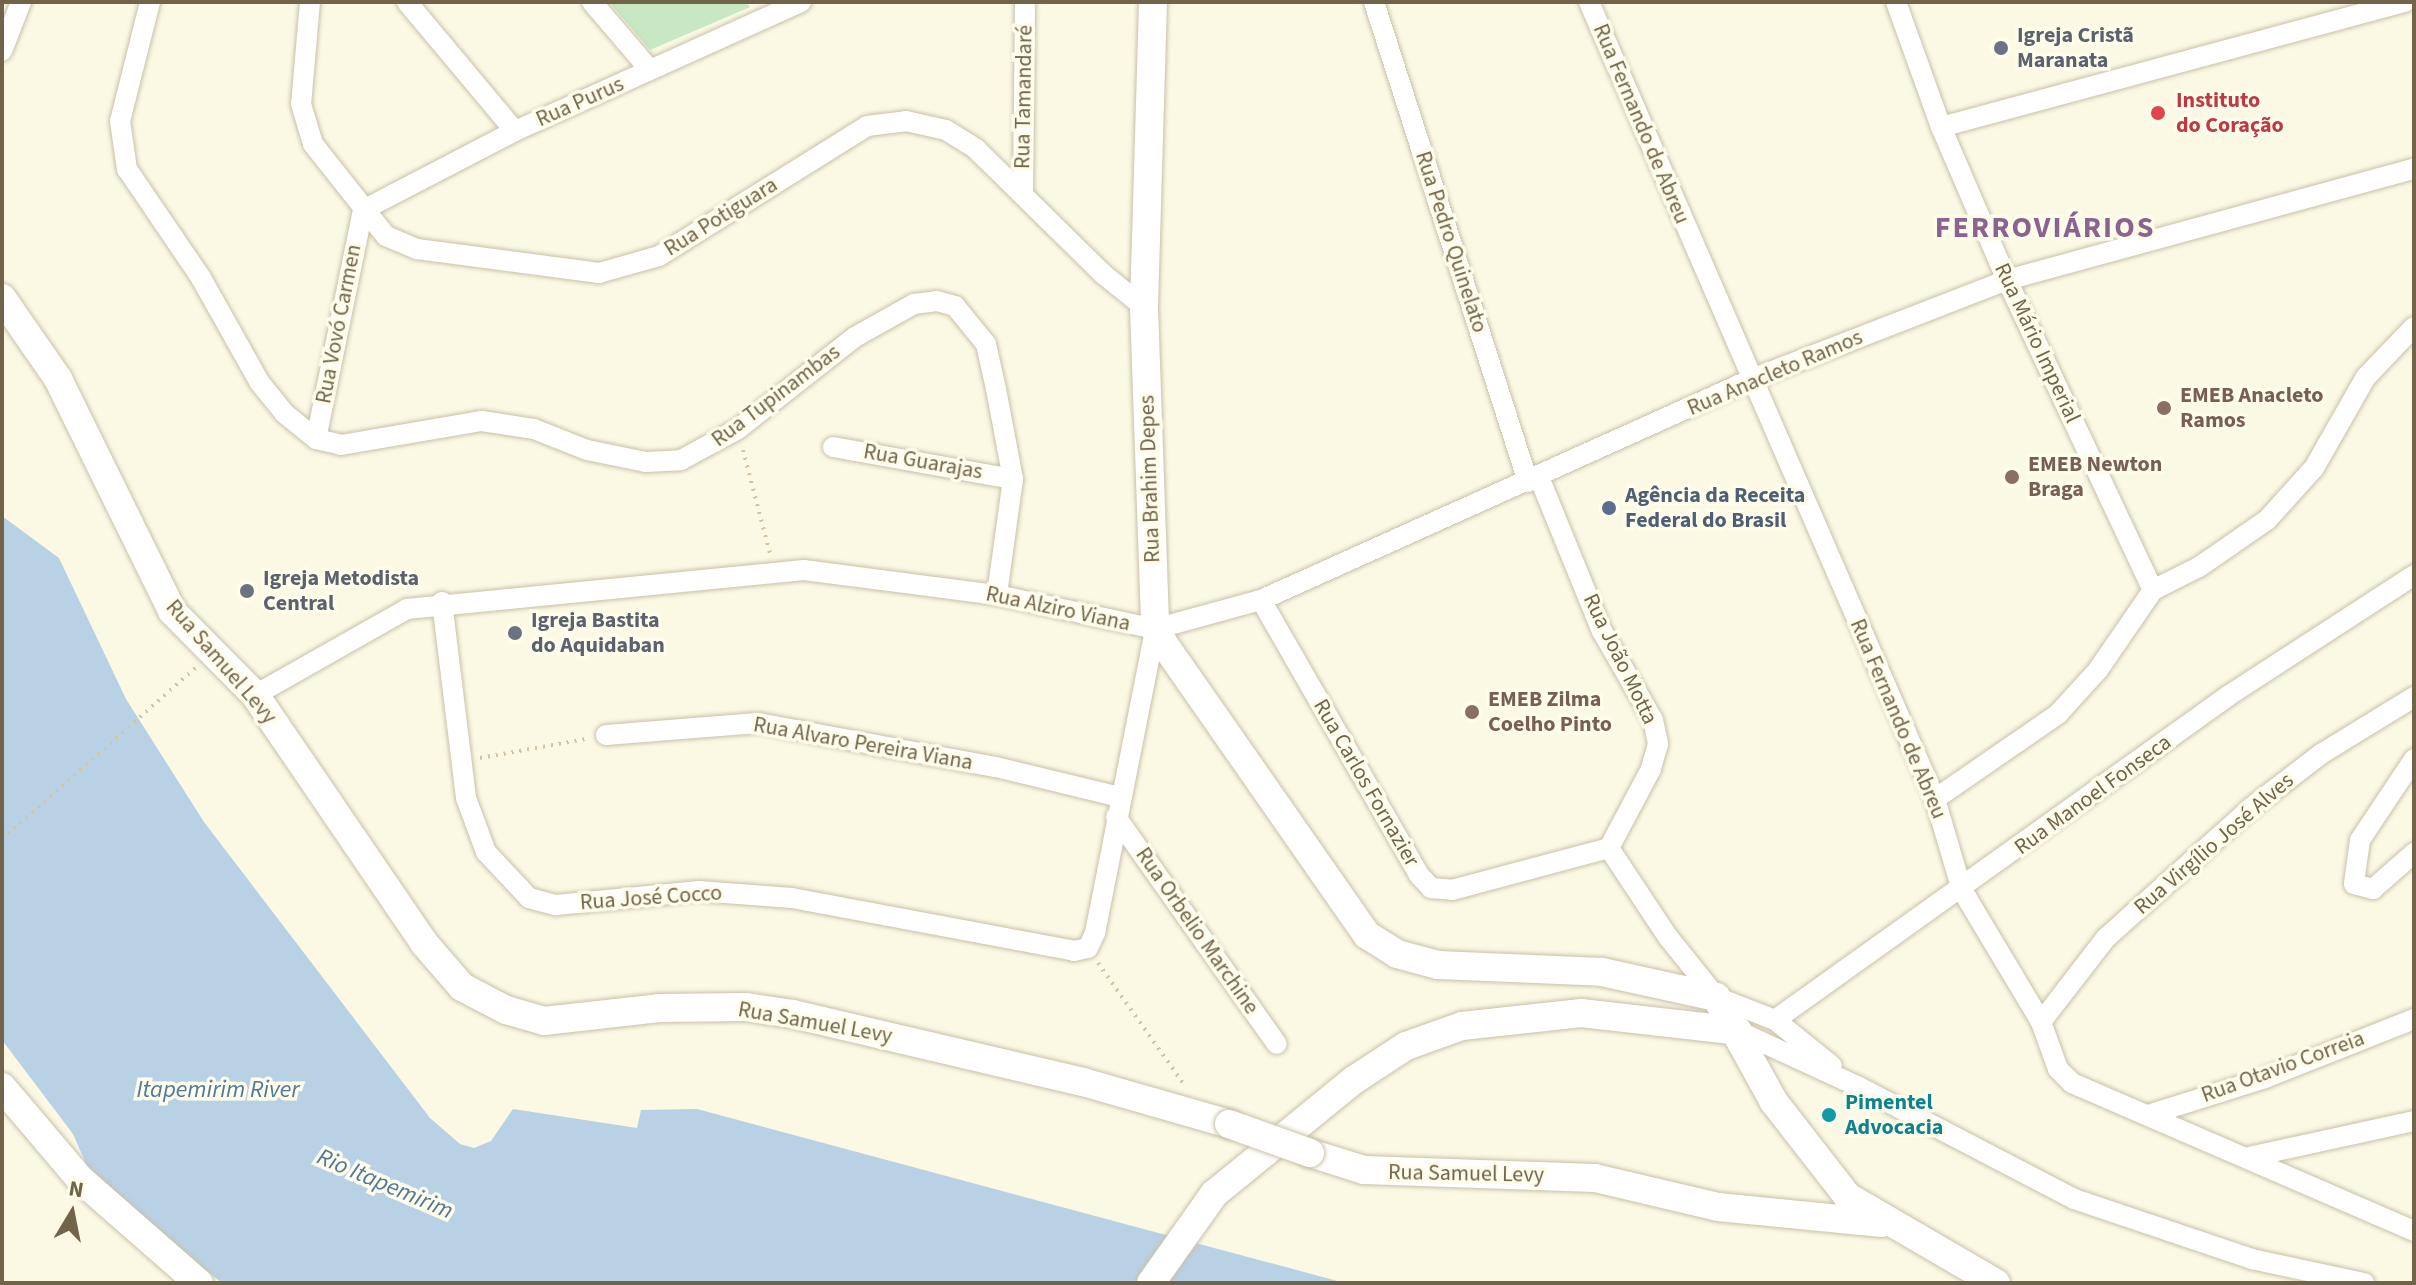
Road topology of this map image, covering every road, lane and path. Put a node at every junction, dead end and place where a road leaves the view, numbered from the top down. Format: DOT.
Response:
graph roads {
  1 [pos="21,2"];
  2 [pos="150,2"];
  3 [pos="310,2"];
  4 [pos="407,2"];
  5 [pos="592,2"];
  6 [pos="801,2"];
  7 [pos="1025,2"];
  8 [pos="1153,2"];
  9 [pos="1374,2"];
  10 [pos="1589,2"];
  11 [pos="1896,2"];
  12 [pos="2405,2"];
  13 [pos="767,8"];
  14 [pos="2,51"];
  15 [pos="650,70"];
  16 [pos="1941,127"];
  17 [pos="515,131"];
  18 [pos="2414,169"];
  19 [pos="1023,193"];
  20 [pos="363,210"];
  21 [pos="2007,280"];
  22 [pos="2,298"];
  23 [pos="1144,307"];
  24 [pos="2414,327"];
  25 [pos="1752,379"];
  26 [pos="738,429"];
  27 [pos="316,439"];
  28 [pos="833,447"];
  29 [pos="1013,479"];
  30 [pos="1534,480"];
  31 [pos="775,573"];
  32 [pos="2414,575"];
  33 [pos="2153,590"];
  34 [pos="997,595"];
  35 [pos="1261,600"];
  36 [pos="442,602"];
  37 [pos="1155,629"];
  38 [pos="212,653"];
  39 [pos="255,695"];
  40 [pos="2414,697"];
  41 [pos="606,735"];
  42 [pos="2414,759"];
  43 [pos="462,761"];
  44 [pos="1935,799"];
  45 [pos="1118,807"];
  46 [pos="2,839"];
  47 [pos="1609,848"];
  48 [pos="2414,853"];
  49 [pos="1962,890"];
  50 [pos="1088,948"];
  51 [pos="1716,997"];
  52 [pos="2414,1019"];
  53 [pos="1775,1020"];
  54 [pos="2041,1022"];
  55 [pos="1738,1031"];
  56 [pos="1277,1044"];
  57 [pos="2,1087"];
  58 [pos="1859,1087"];
  59 [pos="2151,1114"];
  60 [pos="1218,1120"];
  61 [pos="2414,1121"];
  62 [pos="2249,1157"];
  63 [pos="1890,1224"];
  64 [pos="2414,1231"];
  65 [pos="199,1283"];
  66 [pos="1151,1283"];
  67 [pos="1996,1283"];
  68 [pos="2364,1283"];
  1 -- 14 [label="street"];
  2 -- 27 [label="street"];
  3 -- 20 [label="street, Rua Potiguara"];
  4 -- 17 [label="street"];
  5 -- 15 [label="street"];
  6 -- 13 [label="street, Rua Purus"];
  7 -- 19 [label="street, Rua Tamandaré"];
  8 -- 23 [label="main road, Rua Brahim Depes"];
  9 -- 30 [label="street, Rua Pedro Quinelato"];
  10 -- 25 [label="street, Rua Fernando de Abreu"];
  11 -- 16 [label="street, Rua Mário Imperial"];
  12 -- 16 [label="street"];
  13 -- 15 [label="street, Rua Purus"];
  15 -- 17 [label="street, Rua Purus"];
  16 -- 21 [label="street, Rua Mário Imperial"];
  17 -- 20 [label="street, Rua Purus"];
  18 -- 21 [label="street, Rua Anacleto Ramos"];
  19 -- 20 [label="street, Rua Potiguara"];
  19 -- 23 [label="street, Rua Potiguara"];
  20 -- 27 [label="street, Rua Vovó Carmen"];
  21 -- 25 [label="street, Rua Anacleto Ramos"];
  21 -- 33 [label="street, Rua Mário Imperial"];
  22 -- 38 [label="main road, Rua Samuel Levy"];
  23 -- 37 [label="main road, Rua Brahim Depes"];
  24 -- 33 [label="street"];
  25 -- 30 [label="street, Rua Anacleto Ramos"];
  25 -- 44 [label="street, Rua Fernando de Abreu"];
  26 -- 27 [label="street, Rua Tupinambas"];
  26 -- 29 [label="street, Rua Tupinambas"];
  26 -- 31 [label="path"];
  28 -- 29 [label="street, Rua Guarajas"];
  29 -- 34 [label="street, Rua Tupinambas"];
  30 -- 35 [label="street, Rua Anacleto Ramos"];
  30 -- 47 [label="street, Rua João Motta"];
  31 -- 34 [label="street, Rua Alziro Viana"];
  31 -- 36 [label="street, Rua Alziro Viana"];
  32 -- 49 [label="street, Rua Manoel Fonseca"];
  33 -- 44 [label="street"];
  34 -- 37 [label="street, Rua Alziro Viana"];
  35 -- 37 [label="street, Rua Anacleto Ramos"];
  35 -- 47 [label="street, Rua Carlos Fornazier"];
  36 -- 39 [label="street, Rua Alziro Viana"];
  36 -- 43 [label="street, Rua José Cocco"];
  37 -- 45 [label="street, Rua Brahim Depes"];
  37 -- 51 [label="main road, Rua Alziro Viana"];
  38 -- 39 [label="main road, Rua Samuel Levy"];
  38 -- 46 [label="path"];
  39 -- 60 [label="main road, Rua Samuel Levy"];
  40 -- 54 [label="street, Rua Virgílio José Alves"];
  41 -- 43 [label="path"];
  41 -- 45 [label="street, Rua Alvaro Pereira Viana"];
  42 -- 48 [label="street"];
  43 -- 50 [label="street, Rua José Cocco"];
  44 -- 49 [label="street, Rua Fernando de Abreu"];
  45 -- 50 [label="street, Rua Brahim Depes"];
  45 -- 56 [label="street, Rua Orbelio Marchine"];
  47 -- 51 [label="street"];
  49 -- 53 [label="street, Rua Manoel Fonseca"];
  49 -- 54 [label="street, Rua Fernando de Abreu"];
  50 -- 60 [label="path"];
  51 -- 53 [label="street"];
  51 -- 55 [label="main road"];
  52 -- 59 [label="street, Rua Otavio Correia"];
  53 -- 58 [label="street"];
  54 -- 59 [label="street, Rua Fernando de Abreu"];
  55 -- 58 [label="street"];
  55 -- 63 [label="main road"];
  55 -- 66 [label="main road"];
  57 -- 65 [label="main road"];
  58 -- 68 [label="street"];
  59 -- 62 [label="street, Rua Fernando de Abreu"];
  60 -- 63 [label="main road, Rua Samuel Levy, bridge"];
  61 -- 62 [label="street"];
  62 -- 64 [label="street, Rua Fernando de Abreu"];
  63 -- 67 [label="main road"];
}
